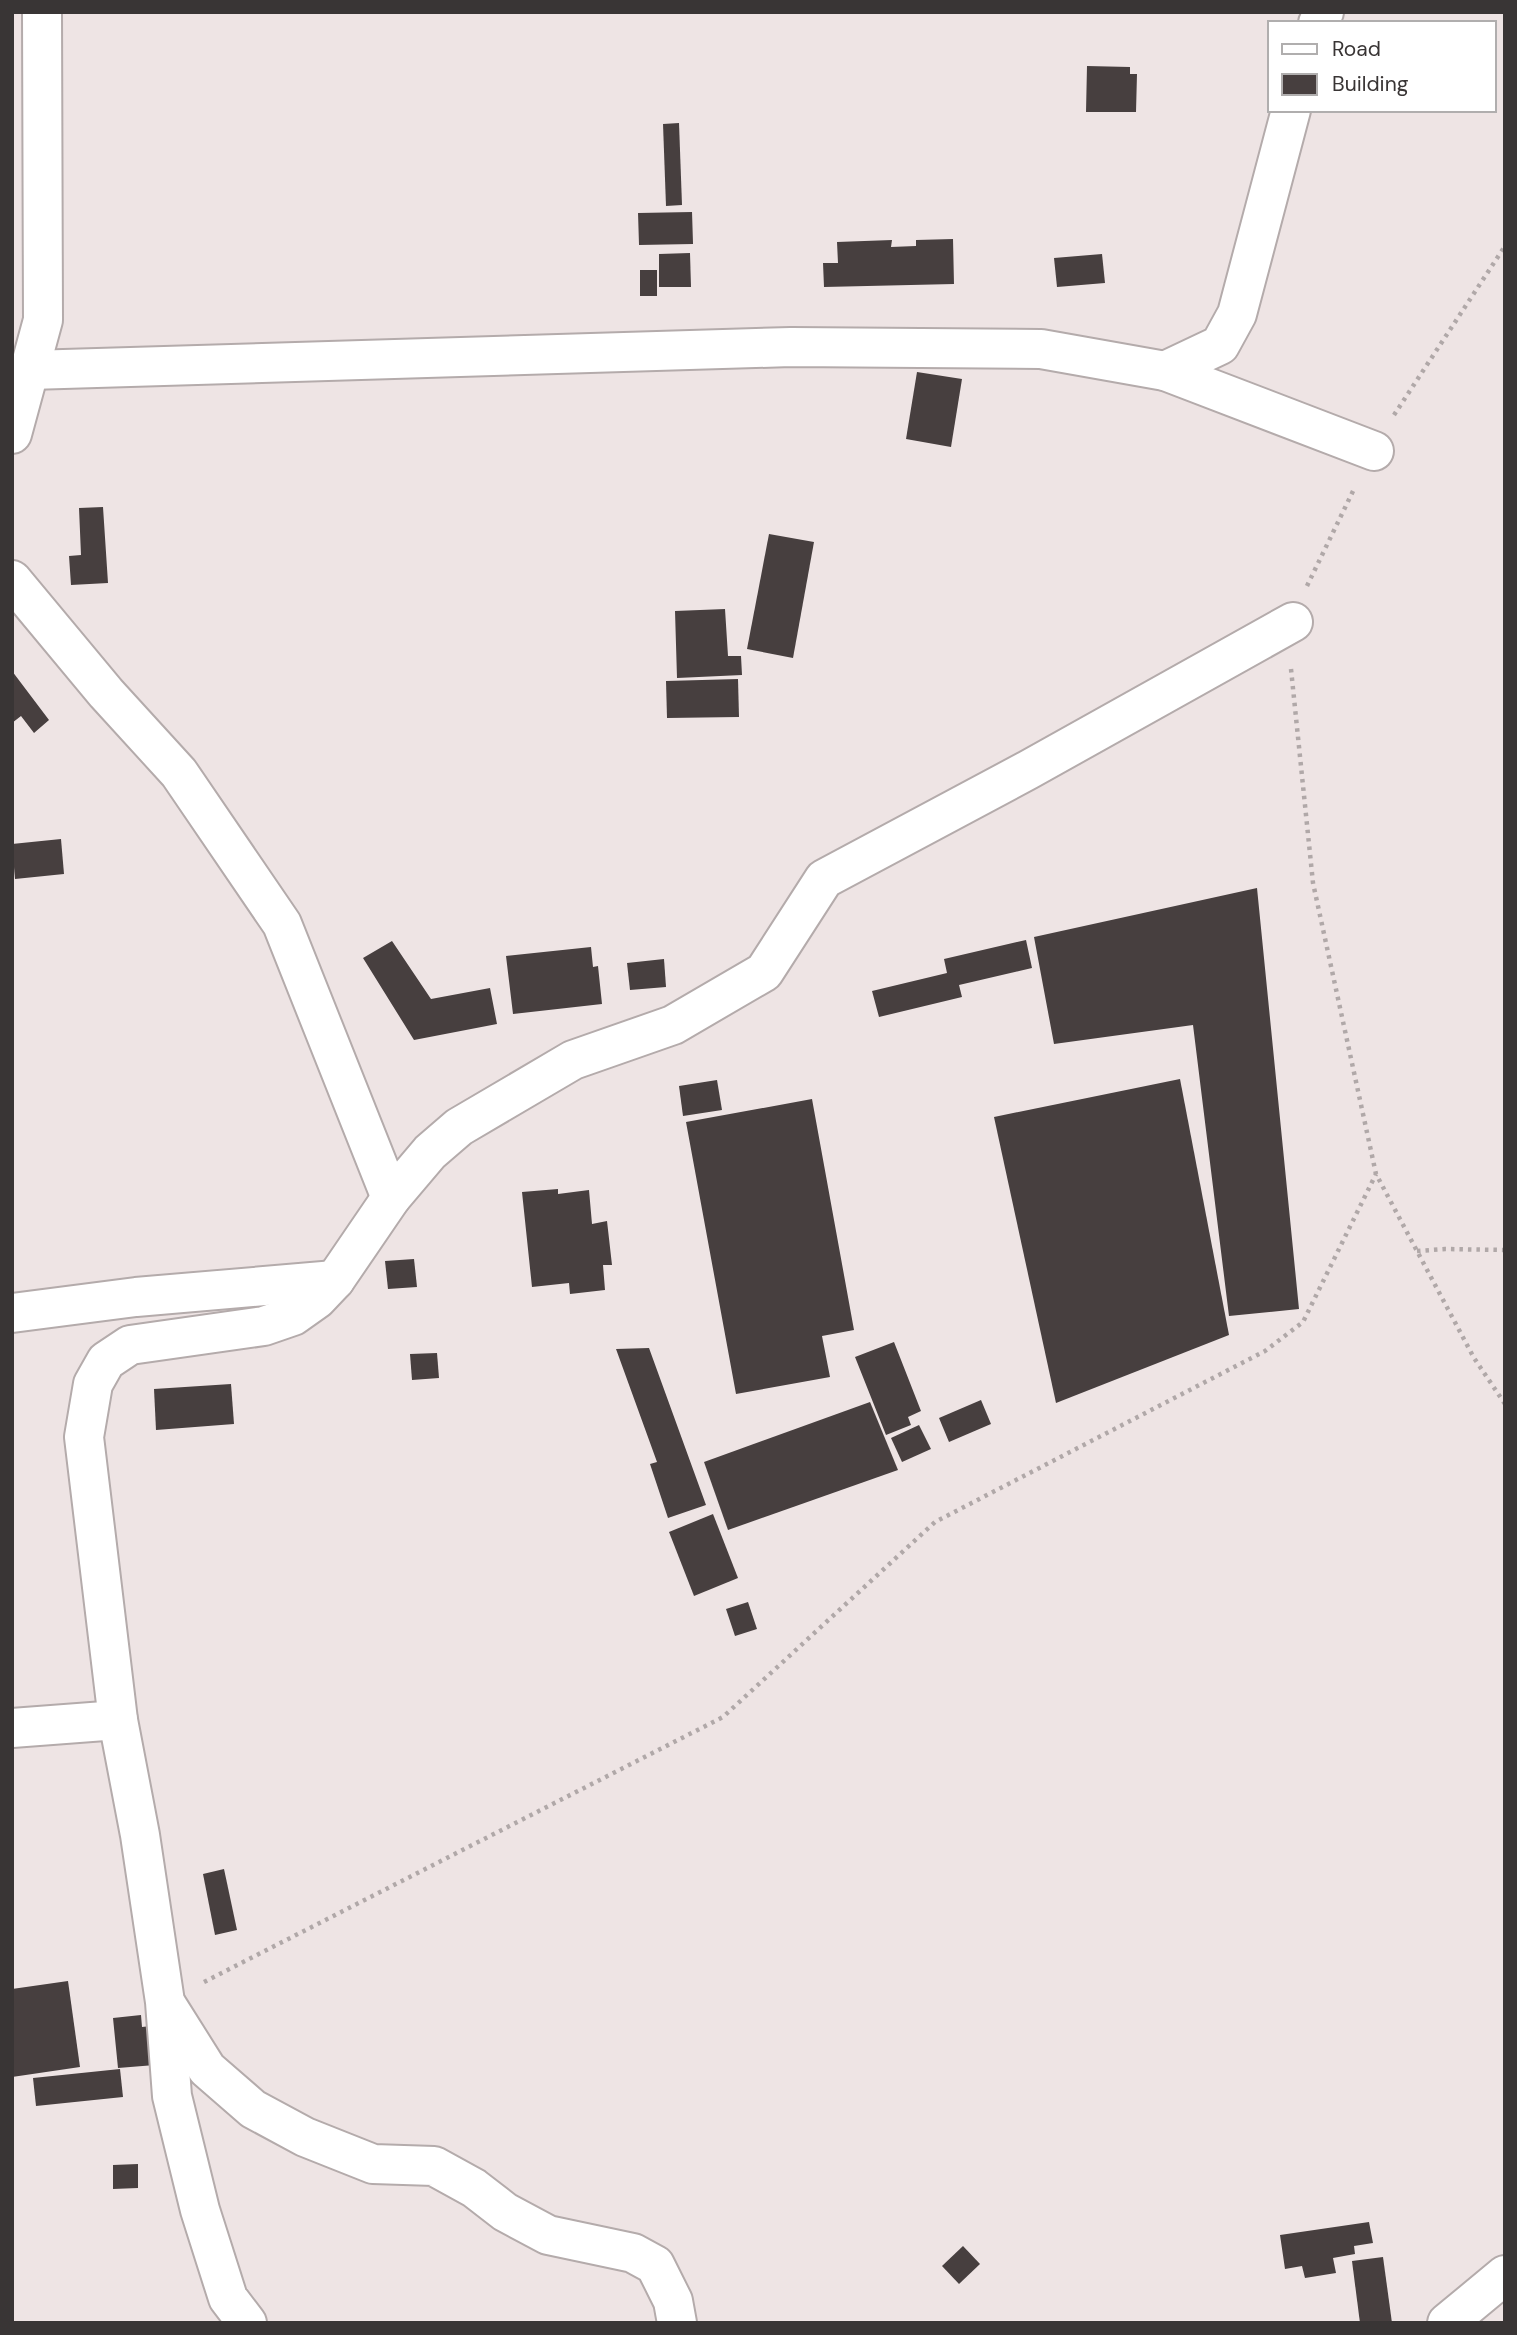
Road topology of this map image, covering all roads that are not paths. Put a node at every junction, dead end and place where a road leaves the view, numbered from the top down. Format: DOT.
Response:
graph roads {
  1 [pos="42,12"];
  2 [pos="1290,112"];
  3 [pos="30,370"];
  4 [pos="1165,371"];
  5 [pos="12,434"];
  6 [pos="1374,451"];
  7 [pos="12,580"];
  8 [pos="1293,622"];
  9 [pos="391,1198"];
  10 [pos="335,1280"];
  11 [pos="12,1313"];
  12 [pos="118,1720"];
  13 [pos="12,1728"];
  14 [pos="165,2002"];
  15 [pos="1505,2275"];
  16 [pos="247,2323"];
  17 [pos="677,2323"];
  18 [pos="1447,2323"];
  1 -- 3 [label="street"];
  2 -- 4 [label="street"];
  3 -- 4 [label="street"];
  3 -- 5 [label="street"];
  4 -- 6 [label="street"];
  7 -- 9 [label="street"];
  8 -- 9 [label="street"];
  9 -- 10 [label="street"];
  10 -- 11 [label="street"];
  10 -- 12 [label="street"];
  12 -- 13 [label="street"];
  12 -- 14 [label="street"];
  14 -- 16 [label="street"];
  14 -- 17 [label="street"];
  15 -- 18 [label="street"];
}
